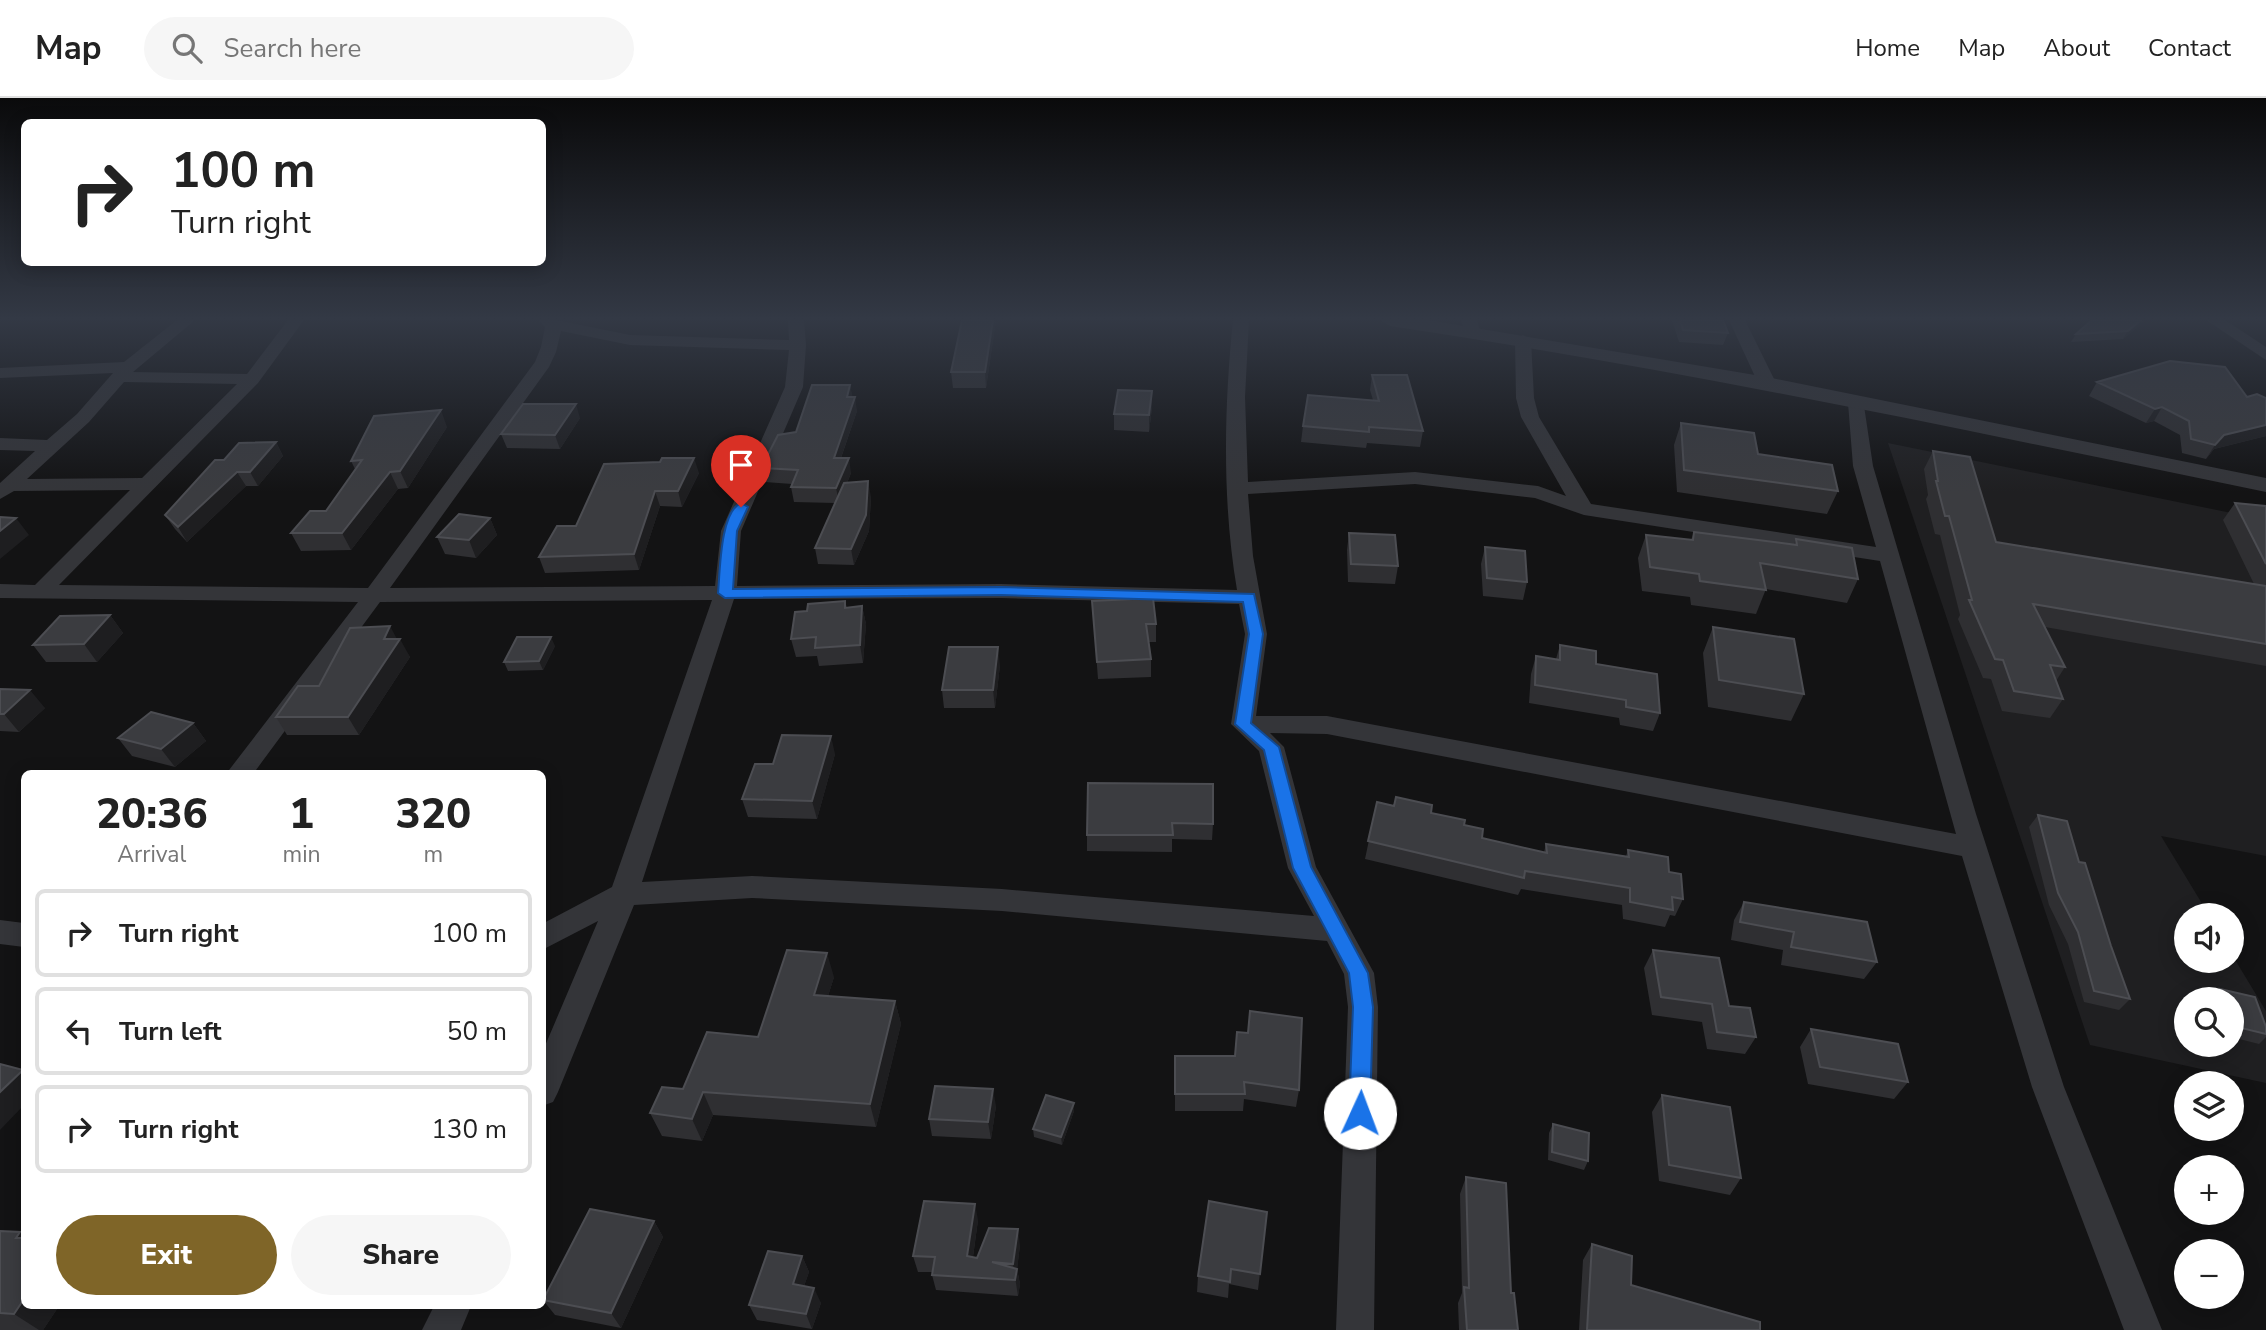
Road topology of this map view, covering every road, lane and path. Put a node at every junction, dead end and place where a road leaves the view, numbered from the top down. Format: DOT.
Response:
graph roads {
  1 [pos="118,377"];
  2 [pos="224,377"];
  3 [pos="532,377"];
  4 [pos="795,377"];
  5 [pos="1237,377"];
  6 [pos="1524,377"];
  7 [pos="1736,377"];
  8 [pos="1764,377"];
  9 [pos="252,379"];
  10 [pos="1767,383"];
  11 [pos="1857,403"];
  12 [pos="0,444"];
  13 [pos="52,446"];
  14 [pos="148,484"];
  15 [pos="2266,485"];
  16 [pos="5,489"];
  17 [pos="1238,489"];
  18 [pos="1584,509"];
  19 [pos="1890,556"];
  20 [pos="0,591"];
  21 [pos="41,591"];
  22 [pos="725,593"];
  23 [pos="374,595"];
  24 [pos="1249,597"];
  25 [pos="1243,724"];
  26 [pos="242,770"];
  27 [pos="1975,848"];
  28 [pos="624,894"];
  29 [pos="1335,930"];
  30 [pos="0,932"];
  31 [pos="21,935"];
  32 [pos="546,936"];
  33 [pos="546,1082"];
  34 [pos="452,1309"];
  35 [pos="441,1330"];
  36 [pos="1355,1330"];
  37 [pos="2143,1330"];
  1 -- 13 [label="street"];
  2 -- 9 [label="street"];
  3 -- 23 [label="street"];
  4 -- 22 [label="street"];
  5 -- 17 [label="street"];
  6 -- 18 [label="street"];
  7 -- 10 [label="street"];
  8 -- 10 [label="street"];
  9 -- 14 [label="street"];
  10 -- 11 [label="street"];
  11 -- 15 [label="street"];
  11 -- 19 [label="street"];
  12 -- 13 [label="street"];
  13 -- 16 [label="street"];
  14 -- 16 [label="street"];
  14 -- 21 [label="street"];
  17 -- 18 [label="street"];
  17 -- 24 [label="street"];
  18 -- 19 [label="street"];
  19 -- 27 [label="street"];
  20 -- 21 [label="street"];
  21 -- 23 [label="street"];
  22 -- 23 [label="street"];
  22 -- 24 [label="street"];
  22 -- 28 [label="street"];
  23 -- 26 [label="street"];
  24 -- 25 [label="street"];
  25 -- 27 [label="street"];
  25 -- 29 [label="street"];
  27 -- 37 [label="street"];
  28 -- 29 [label="street"];
  28 -- 32 [label="street"];
  28 -- 33 [label="street"];
  29 -- 36 [label="street"];
  30 -- 31 [label="street"];
  34 -- 35 [label="street"];
}
